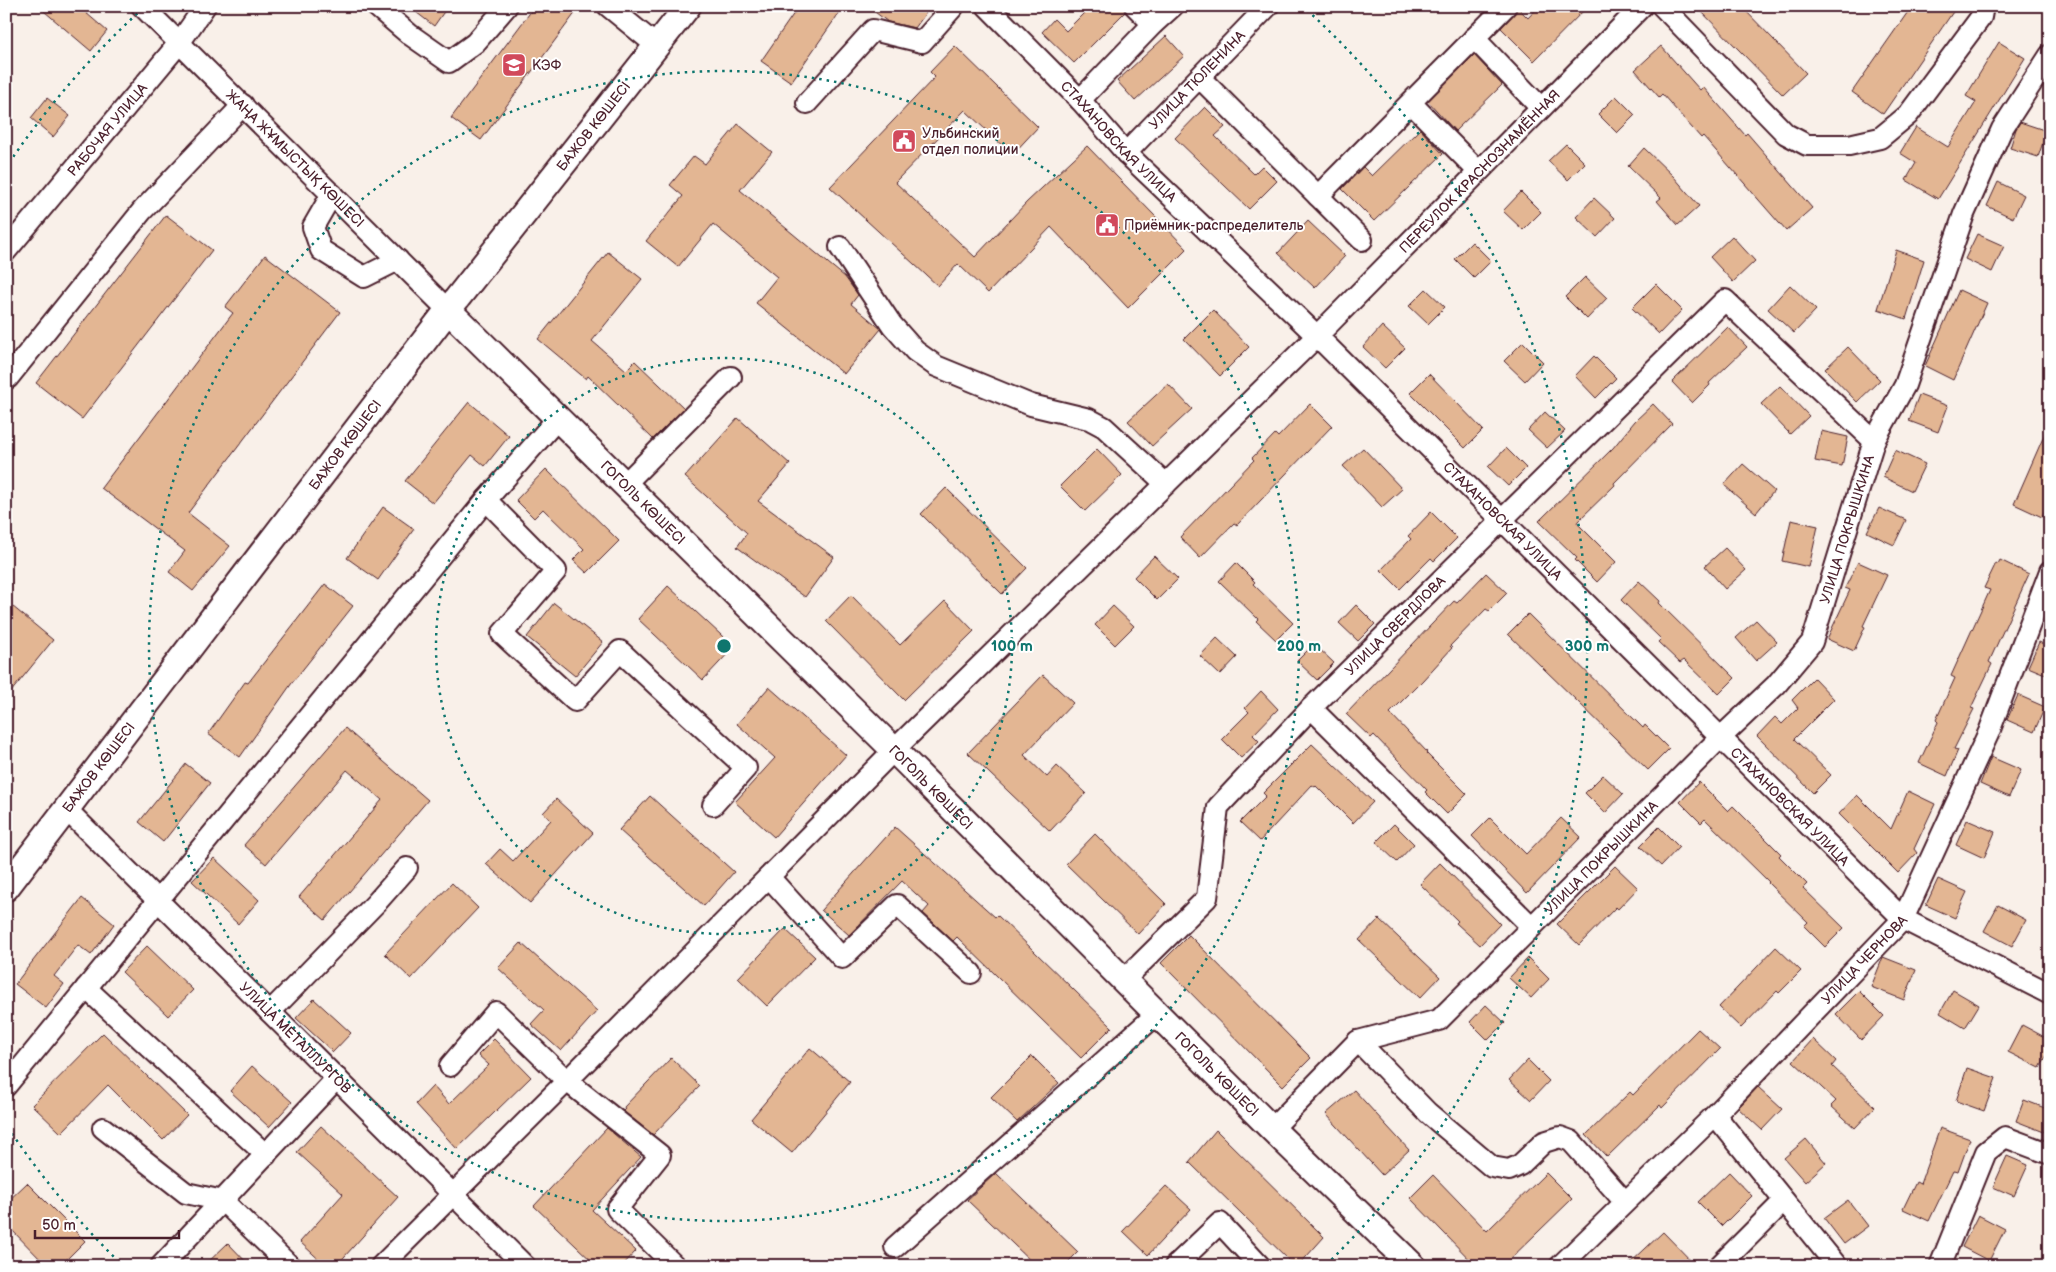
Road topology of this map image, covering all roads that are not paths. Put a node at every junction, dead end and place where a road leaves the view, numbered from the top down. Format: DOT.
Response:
graph roads {
  1 [pos="142,6"];
  2 [pos="205,6"];
  3 [pos="376,6"];
  4 [pos="507,6"];
  5 [pos="608,6"];
  6 [pos="688,6"];
  7 [pos="954,6"];
  8 [pos="986,6"];
  9 [pos="1134,6"];
  10 [pos="1172,6"];
  11 [pos="1268,6"];
  12 [pos="1506,6"];
  13 [pos="1662,6"];
  14 [pos="1984,6"];
  15 [pos="1636,8"];
  16 [pos="1153,24"];
  17 [pos="1474,38"];
  18 [pos="180,42"];
  19 [pos="657,46"];
  20 [pos="2050,55"];
  21 [pos="1200,78"];
  22 [pos="1080,100"];
  23 [pos="807,103"];
  24 [pos="1411,103"];
  25 [pos="243,105"];
  26 [pos="1541,108"];
  27 [pos="1126,153"];
  28 [pos="1478,172"];
  29 [pos="332,194"];
  30 [pos="1318,196"];
  31 [pos="1362,240"];
  32 [pos="840,247"];
  33 [pos="6,251"];
  34 [pos="398,260"];
  35 [pos="448,310"];
  36 [pos="1316,336"];
  37 [pos="731,377"];
  38 [pos="8,378"];
  39 [pos="557,419"];
  40 [pos="1874,441"];
  41 [pos="624,484"];
  42 [pos="1166,484"];
  43 [pos="486,500"];
  44 [pos="1501,521"];
  45 [pos="2050,571"];
  46 [pos="1312,708"];
  47 [pos="1720,738"];
  48 [pos="894,750"];
  49 [pos="713,805"];
  50 [pos="66,809"];
  51 [pos="407,868"];
  52 [pos="769,876"];
  53 [pos="6,888"];
  54 [pos="158,900"];
  55 [pos="1903,919"];
  56 [pos="1532,927"];
  57 [pos="971,972"];
  58 [pos="1124,980"];
  59 [pos="86,988"];
  60 [pos="2050,994"];
  61 [pos="270,1012"];
  62 [pos="1157,1014"];
  63 [pos="1358,1041"];
  64 [pos="450,1066"];
  65 [pos="337,1078"];
  66 [pos="567,1081"];
  67 [pos="6,1086"];
  68 [pos="1715,1115"];
  69 [pos="102,1128"];
  70 [pos="1272,1129"];
  71 [pos="2050,1154"];
  72 [pos="266,1155"];
  73 [pos="452,1194"];
  74 [pos="223,1201"];
  75 [pos="1784,1201"];
  76 [pos="1625,1202"];
  77 [pos="895,1247"];
  78 [pos="161,1266"];
  79 [pos="290,1266"];
  80 [pos="381,1266"];
  81 [pos="525,1266"];
  82 [pos="675,1266"];
  83 [pos="1175,1266"];
  84 [pos="1260,1266"];
  85 [pos="1413,1266"];
  86 [pos="1560,1266"];
  87 [pos="1720,1266"];
  88 [pos="1837,1266"];
  89 [pos="1940,1266"];
  1 -- 18 [label="street, ЖАҢА ЖҰМЫСТЫҚ КӨШЕСІ"];
  2 -- 18 [label="street, РАБОЧАЯ УЛИЦА"];
  3 -- 4 [label="street"];
  5 -- 19 [label="street"];
  6 -- 19 [label="main road, БАЖОВ КӨШЕСІ"];
  7 -- 23 [label="street"];
  8 -- 22 [label="street, СТАХАНОВСКАЯ УЛИЦА"];
  9 -- 16 [label="street"];
  10 -- 16 [label="street"];
  11 -- 21 [label="street, УЛИЦА ТЮЛЕНИНА"];
  12 -- 17 [label="street"];
  13 -- 14 [label="street"];
  15 -- 26 [label="street, ПЕРЕУЛОК КРАСНОЗНАМЁННАЯ"];
  16 -- 22 [label="street"];
  17 -- 24 [label="street"];
  17 -- 26 [label="street"];
  18 -- 25 [label="street, ЖАҢА ЖҰМЫСТЫҚ КӨШЕСІ"];
  18 -- 33 [label="street, РАБОЧАЯ УЛИЦА"];
  19 -- 35 [label="main road, БАЖОВ КӨШЕСІ"];
  20 -- 40 [label="street, УЛИЦА ПОКРЫШКИНА"];
  21 -- 27 [label="street, УЛИЦА ТЮЛЕНИНА"];
  21 -- 30 [label="street"];
  22 -- 27 [label="street, СТАХАНОВСКАЯ УЛИЦА"];
  24 -- 28 [label="street"];
  24 -- 30 [label="street"];
  25 -- 29 [label="street, ЖАҢА ЖҰМЫСТЫҚ КӨШЕСІ"];
  25 -- 38 [label="street"];
  26 -- 28 [label="street, ПЕРЕУЛОК КРАСНОЗНАМЁННАЯ"];
  27 -- 36 [label="street, СТАХАНОВСКАЯ УЛИЦА"];
  28 -- 36 [label="street, ПЕРЕУЛОК КРАСНОЗНАМЁННАЯ"];
  29 -- 34 [label="street, ЖАҢА ЖҰМЫСТЫҚ КӨШЕСІ"];
  29 -- 34 [label="street"];
  30 -- 31 [label="street"];
  32 -- 42 [label="street"];
  34 -- 35 [label="street, ЖАҢА ЖҰМЫСТЫҚ КӨШЕСІ"];
  35 -- 39 [label="main road, ГОГОЛЬ КӨШЕСІ"];
  35 -- 50 [label="main road, БАЖОВ КӨШЕСІ"];
  36 -- 42 [label="street, ПЕРЕУЛОК КРАСНОЗНАМЁННАЯ"];
  36 -- 44 [label="street, СТАХАНОВСКАЯ УЛИЦА"];
  37 -- 41 [label="street"];
  39 -- 41 [label="main road, ГОГОЛЬ КӨШЕСІ"];
  39 -- 43 [label="street"];
  40 -- 44 [label="street, УЛИЦА СВЕРДЛОВА"];
  40 -- 47 [label="street, УЛИЦА ПОКРЫШКИНА"];
  41 -- 48 [label="main road, ГОГОЛЬ КӨШЕСІ"];
  42 -- 48 [label="street, ПЕРЕУЛОК КРАСНОЗНАМЁННАЯ"];
  43 -- 49 [label="street"];
  43 -- 54 [label="street"];
  44 -- 46 [label="street, УЛИЦА СВЕРДЛОВА"];
  44 -- 47 [label="street, СТАХАНОВСКАЯ УЛИЦА"];
  45 -- 55 [label="street, УЛИЦА ЧЕРНОВА"];
  46 -- 56 [label="street"];
  46 -- 58 [label="street, УЛИЦА СВЕРДЛОВА"];
  47 -- 55 [label="street, СТАХАНОВСКАЯ УЛИЦА"];
  47 -- 56 [label="street, УЛИЦА ПОКРЫШКИНА"];
  48 -- 52 [label="street, ПЕРЕУЛОК КРАСНОЗНАМЁННАЯ"];
  48 -- 58 [label="main road, ГОГОЛЬ КӨШЕСІ"];
  50 -- 53 [label="main road, БАЖОВ КӨШЕСІ"];
  50 -- 54 [label="street, УЛИЦА МЕТАЛЛУРГОВ"];
  51 -- 61 [label="street"];
  52 -- 57 [label="street"];
  52 -- 66 [label="street, ПЕРЕУЛОК КРАСНОЗНАМЁННАЯ"];
  54 -- 59 [label="street"];
  54 -- 61 [label="street, УЛИЦА МЕТАЛЛУРГОВ"];
  55 -- 60 [label="street, СТАХАНОВСКАЯ УЛИЦА"];
  55 -- 68 [label="street, УЛИЦА ЧЕРНОВА"];
  56 -- 63 [label="street, УЛИЦА ПОКРЫШКИНА"];
  58 -- 62 [label="main road, ГОГОЛЬ КӨШЕСІ"];
  59 -- 67 [label="street"];
  59 -- 72 [label="street"];
  61 -- 65 [label="street, УЛИЦА МЕТАЛЛУРГОВ"];
  62 -- 70 [label="main road, ГОГОЛЬ КӨШЕСІ"];
  62 -- 77 [label="street"];
  63 -- 70 [label="street"];
  63 -- 76 [label="street"];
  64 -- 66 [label="street"];
  65 -- 72 [label="street"];
  65 -- 73 [label="street, УЛИЦА МЕТАЛЛУРГОВ"];
  66 -- 73 [label="street, ПЕРЕУЛОК КРАСНОЗНАМЁННАЯ"];
  66 -- 82 [label="street"];
  68 -- 75 [label="street"];
  68 -- 76 [label="street, УЛИЦА ЧЕРНОВА"];
  69 -- 74 [label="street"];
  70 -- 85 [label="main road, ГОГОЛЬ КӨШЕСІ"];
  71 -- 89 [label="street"];
  72 -- 74 [label="street"];
  73 -- 80 [label="street, ПЕРЕУЛОК КРАСНОЗНАМЁННАЯ"];
  73 -- 81 [label="street, УЛИЦА МЕТАЛЛУРГОВ"];
  74 -- 78 [label="street"];
  74 -- 79 [label="street"];
  75 -- 87 [label="street"];
  75 -- 88 [label="street"];
  76 -- 86 [label="street, УЛИЦА ЧЕРНОВА"];
  83 -- 84 [label="street"];
}
